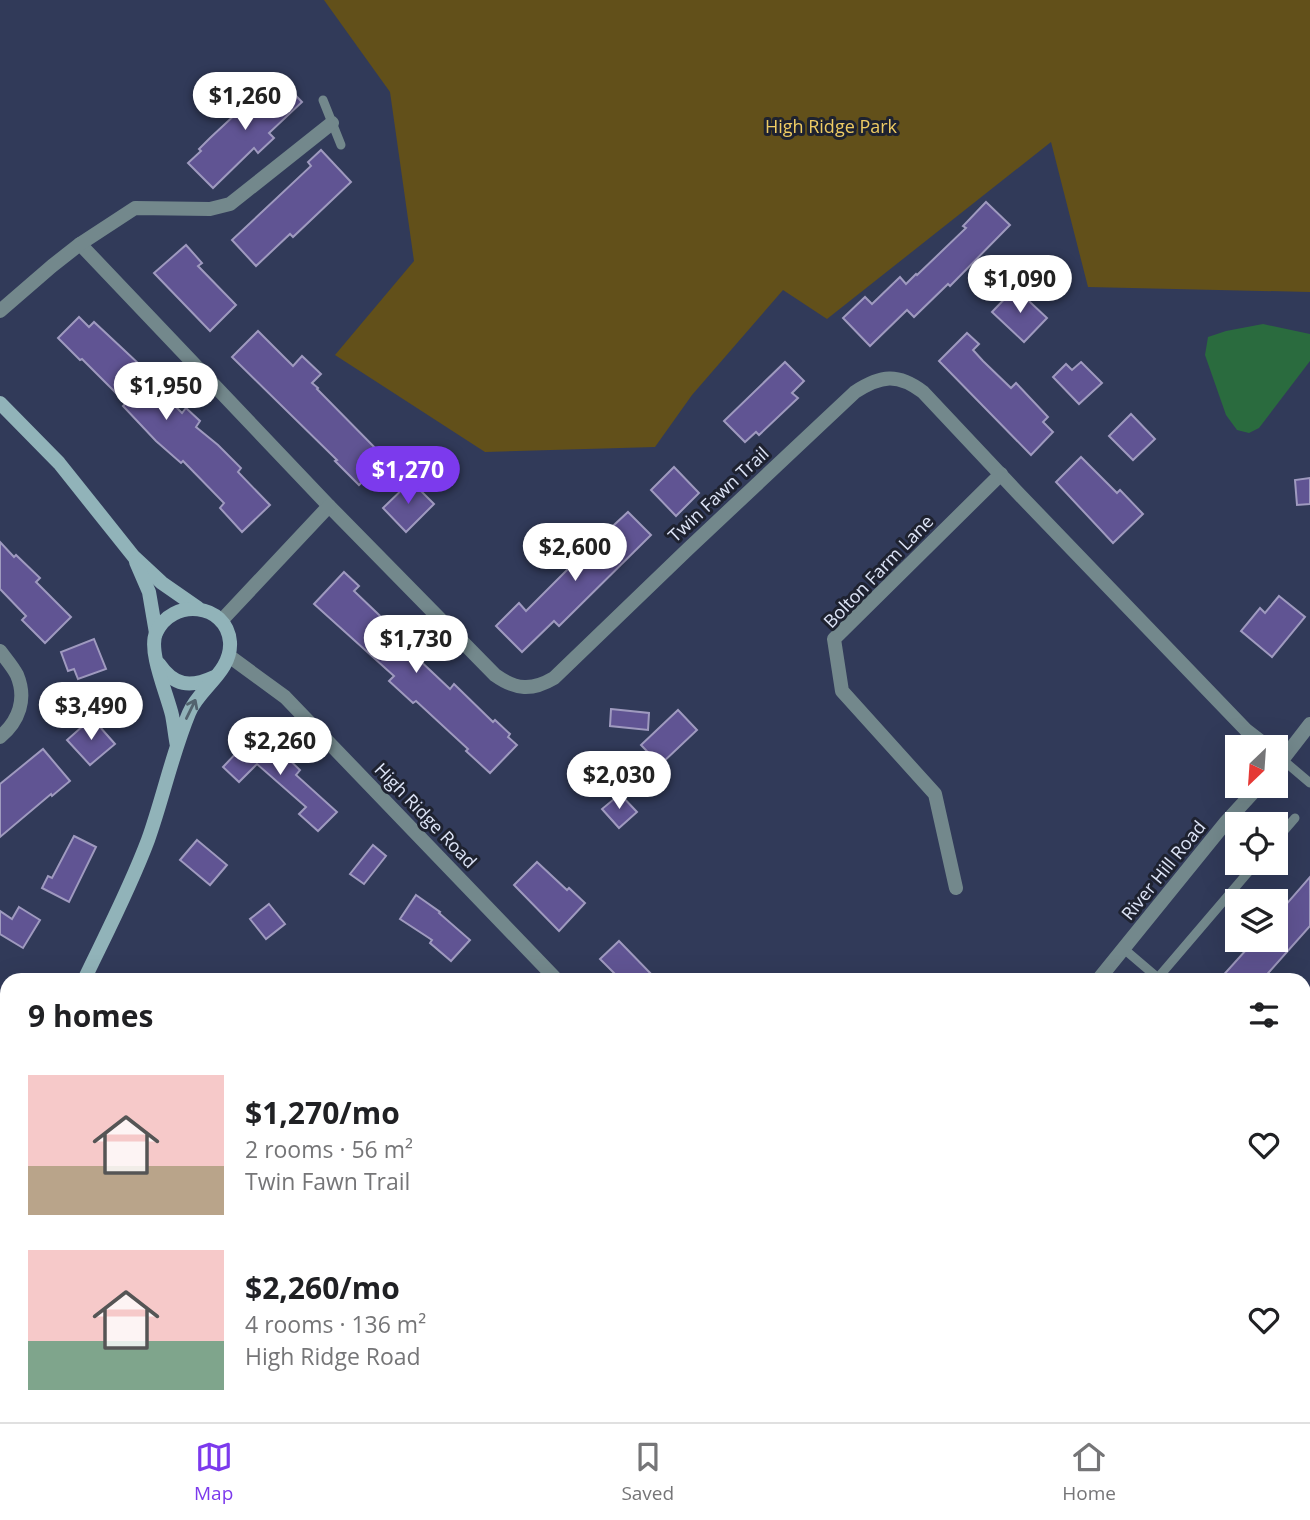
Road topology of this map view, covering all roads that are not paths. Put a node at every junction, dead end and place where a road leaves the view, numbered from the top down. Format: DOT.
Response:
graph roads {
  1 [pos="323,100"];
  2 [pos="331,123"];
  3 [pos="341,145"];
  4 [pos="80,244"];
  5 [pos="0,311"];
  6 [pos="0,403"];
  7 [pos="1001,474"];
  8 [pos="329,506"];
  9 [pos="134,557"];
  10 [pos="199,609"];
  11 [pos="221,621"];
  12 [pos="156,633"];
  13 [pos="0,651"];
  14 [pos="229,656"];
  15 [pos="158,663"];
  16 [pos="215,677"];
  17 [pos="1310,724"];
  18 [pos="1254,735"];
  19 [pos="0,737"];
  20 [pos="177,746"];
  21 [pos="1288,749"];
  22 [pos="1288,767"];
  23 [pos="1310,783"];
  24 [pos="1295,818"];
  25 [pos="1288,826"];
  26 [pos="1225,835"];
  27 [pos="1246,875"];
  28 [pos="956,888"];
  29 [pos="1124,949"];
  30 [pos="88,973"];
  31 [pos="550,973"];
  32 [pos="1104,973"];
  33 [pos="1150,973"];
  34 [pos="1162,973"];
  1 -- 2 [label="lane"];
  2 -- 3 [label="lane"];
  2 -- 4 [label="street"];
  4 -- 5 [label="street"];
  4 -- 8 [label="street, Twin Fawn Trail"];
  6 -- 9 [label="street"];
  7 -- 8 [label="street, Twin Fawn Trail"];
  7 -- 18 [label="street, Twin Fawn Trail"];
  7 -- 28 [label="street, Bolton Farm Lane"];
  8 -- 11 [label="street"];
  9 -- 10 [label="street"];
  9 -- 12 [label="street"];
  10 -- 11 [label="street"];
  10 -- 12 [label="street"];
  11 -- 14 [label="street"];
  12 -- 15 [label="street"];
  13 -- 19 [label="street"];
  14 -- 16 [label="street"];
  14 -- 31 [label="street, High Ridge Road"];
  15 -- 16 [label="street"];
  15 -- 20 [label="street"];
  20 -- 16 [label="street, one-way"];
  17 -- 21 [label="street"];
  20 -- 30 [label="street"];
  22 -- 23 [label="lane"];
  24 -- 25 [label="lane"];
  26 -- 29 [label="street, River Hill Road"];
  27 -- 34 [label="lane"];
  29 -- 32 [label="street, River Hill Road"];
  29 -- 33 [label="lane"];
}
